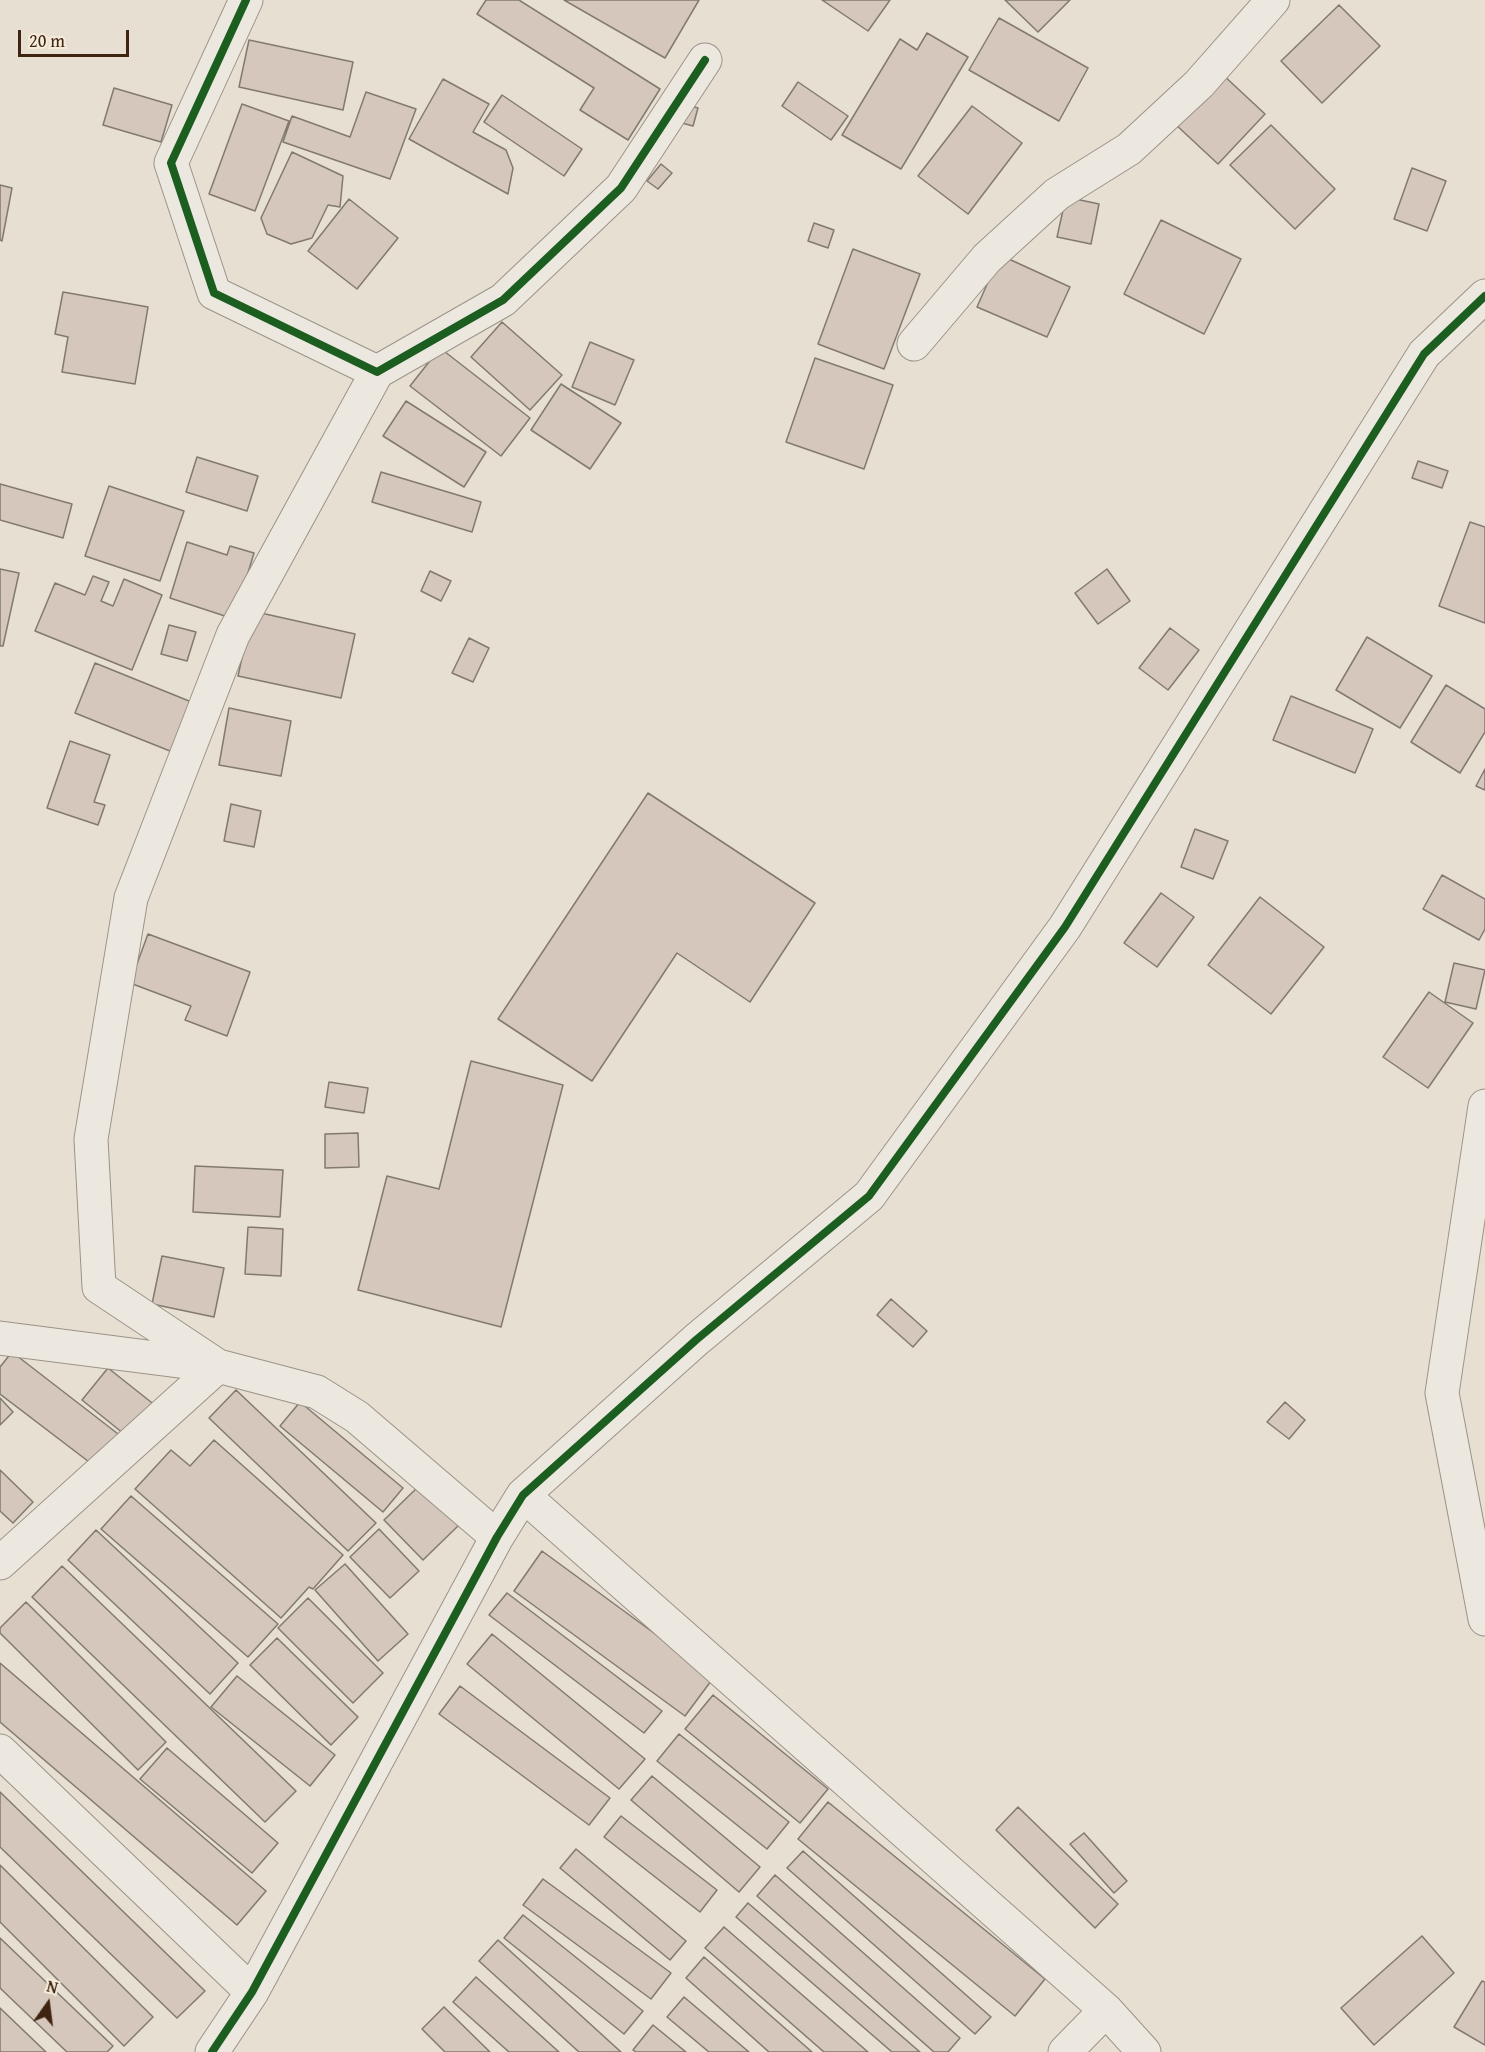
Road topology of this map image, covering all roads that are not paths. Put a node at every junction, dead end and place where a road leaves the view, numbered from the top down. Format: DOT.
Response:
graph roads {
  1 [pos="246,0"];
  2 [pos="1273,0"];
  3 [pos="705,60"];
  4 [pos="1485,296"];
  5 [pos="914,344"];
  6 [pos="377,372"];
  7 [pos="1485,1106"];
  8 [pos="0,1338"];
  9 [pos="218,1366"];
  10 [pos="523,1495"];
  11 [pos="497,1537"];
  12 [pos="0,1563"];
  13 [pos="1485,1619"];
  14 [pos="0,1751"];
  15 [pos="252,1992"];
  16 [pos="1106,2010"];
  17 [pos="212,2052"];
  18 [pos="1065,2052"];
  19 [pos="1144,2052"];
  1 -- 6 [label="street"];
  2 -- 5 [label="street"];
  3 -- 6 [label="street"];
  4 -- 10 [label="street"];
  6 -- 9 [label="street"];
  7 -- 13 [label="street"];
  8 -- 9 [label="street"];
  9 -- 11 [label="street"];
  9 -- 12 [label="street"];
  10 -- 11 [label="street"];
  10 -- 16 [label="street"];
  11 -- 15 [label="street"];
  14 -- 15 [label="street"];
  15 -- 17 [label="street"];
  16 -- 18 [label="street"];
  16 -- 19 [label="street"];
}
